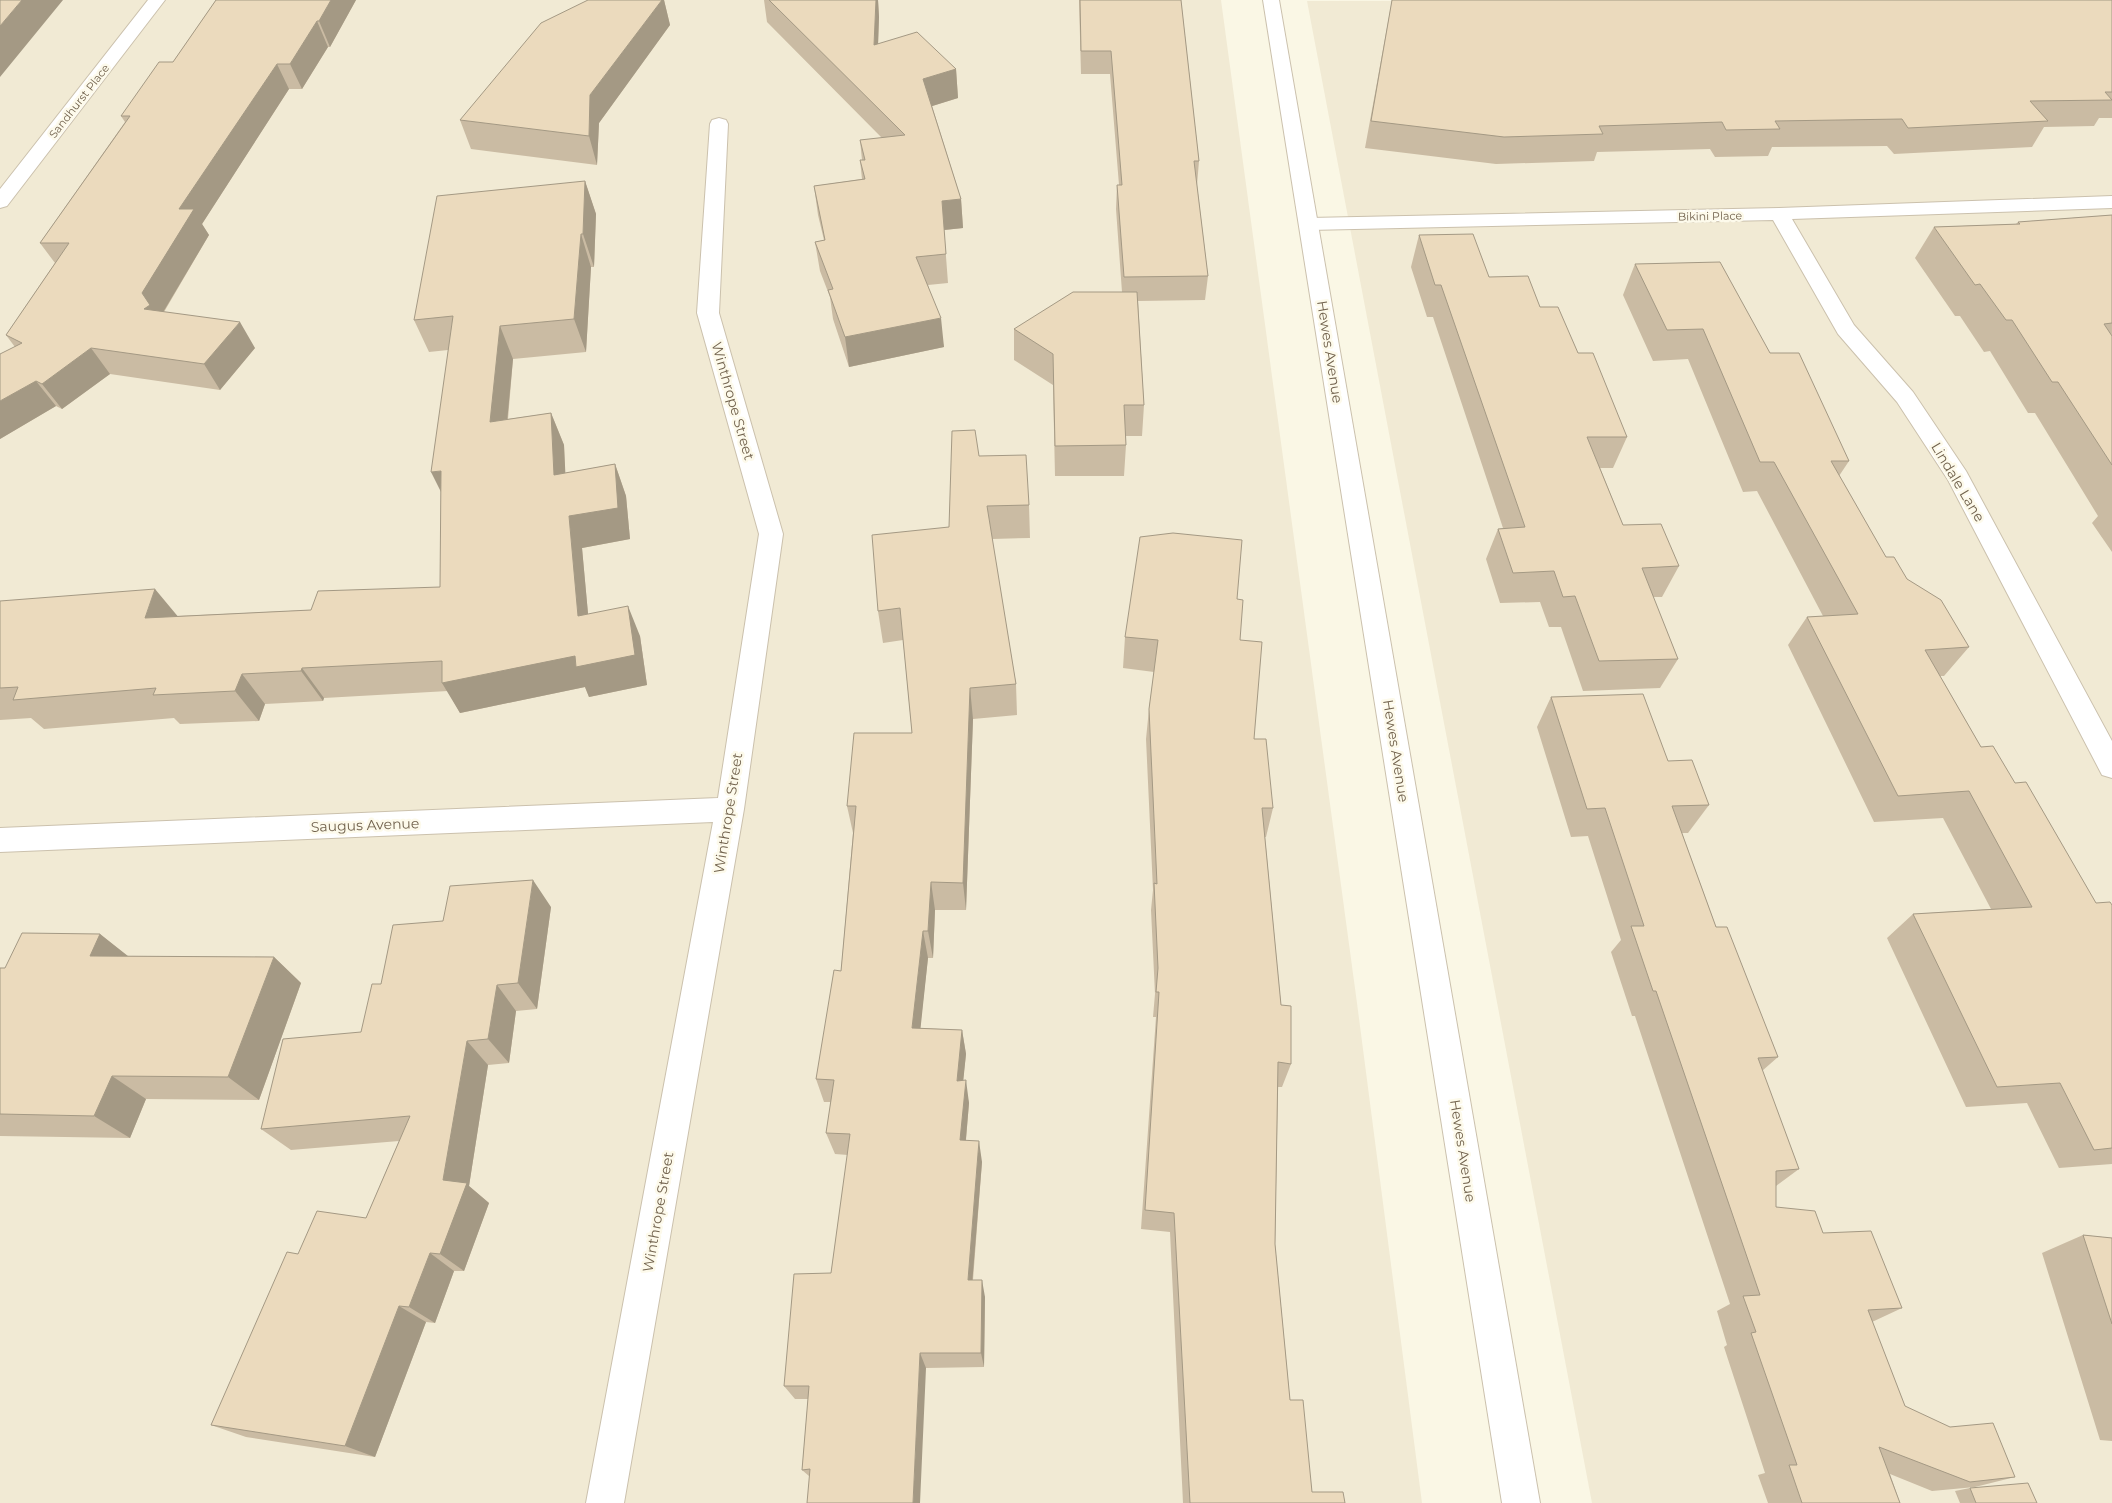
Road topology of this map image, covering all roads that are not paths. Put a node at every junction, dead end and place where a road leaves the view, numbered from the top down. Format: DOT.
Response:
graph roads {
  1 [pos="158,0"];
  2 [pos="1271,0"];
  3 [pos="719,124"];
  4 [pos="0,202"];
  5 [pos="2112,202"];
  6 [pos="1779,214"];
  7 [pos="1308,224"];
  8 [pos="2112,767"];
  9 [pos="730,809"];
  10 [pos="0,840"];
  11 [pos="605,1503"];
  12 [pos="1521,1503"];
  1 -- 4 [label="street, Sandhurst Place"];
  2 -- 7 [label="street, Hewes Avenue"];
  3 -- 9 [label="street, Winthrope Street"];
  5 -- 6 [label="street, Bikini Place"];
  6 -- 7 [label="street, Bikini Place"];
  6 -- 8 [label="street, Lindale Lane"];
  7 -- 12 [label="street, Hewes Avenue"];
  9 -- 10 [label="street, Saugus Avenue"];
  9 -- 11 [label="street, Winthrope Street"];
}
